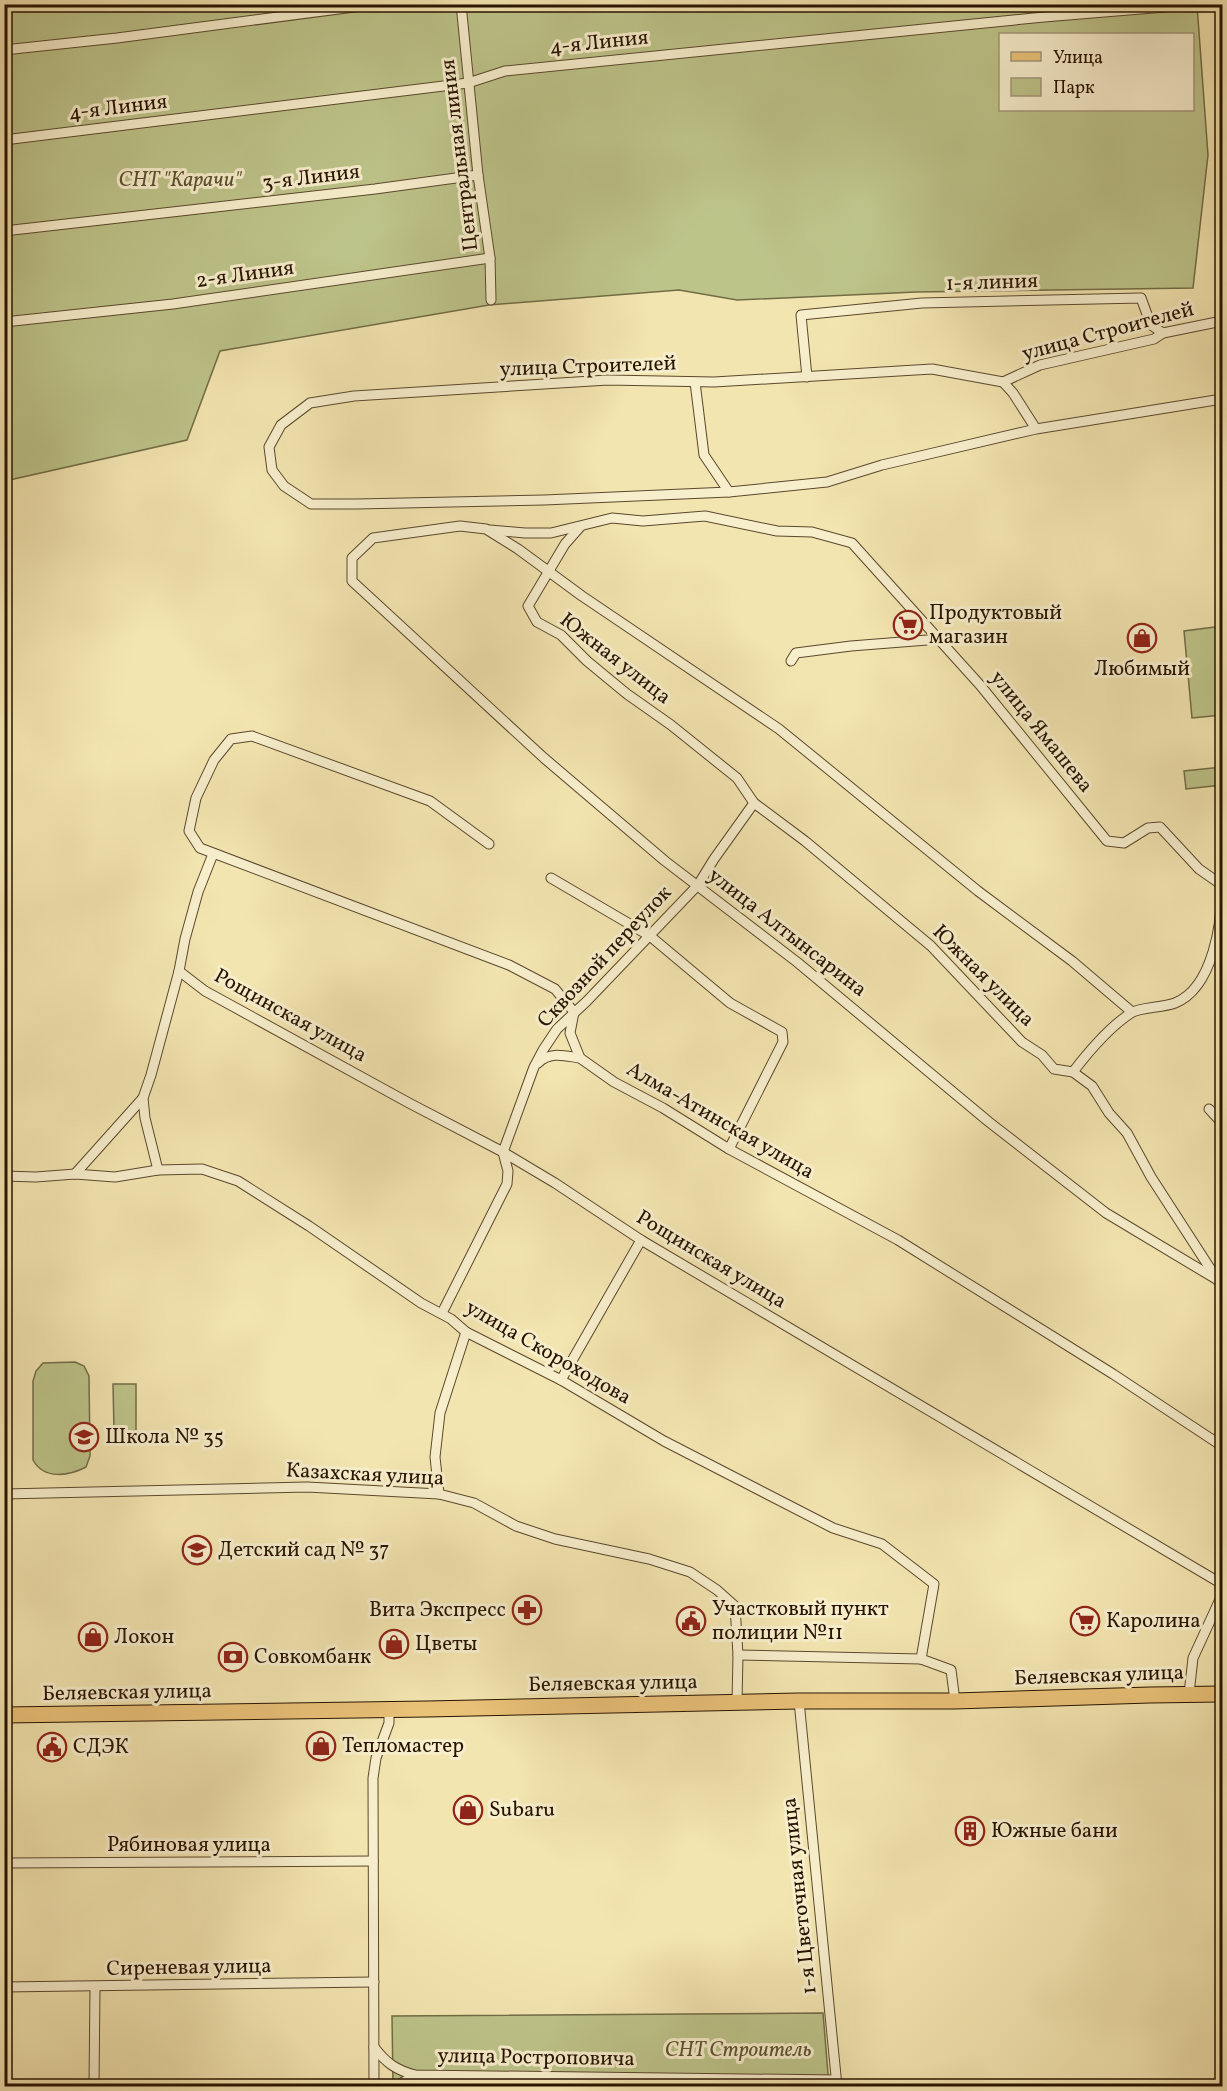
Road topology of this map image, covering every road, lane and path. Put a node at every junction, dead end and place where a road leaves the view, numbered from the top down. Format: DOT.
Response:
graph roads {
  1 [pos="376,4"];
  2 [pos="461,4"];
  3 [pos="1201,4"];
  4 [pos="4,50"];
  5 [pos="468,83"];
  6 [pos="4,140"];
  7 [pos="478,175"];
  8 [pos="4,231"];
  9 [pos="490,258"];
  10 [pos="490,300"];
  11 [pos="1222,321"];
  12 [pos="4,322"];
  13 [pos="1162,333"];
  14 [pos="807,377"];
  15 [pos="695,382"];
  16 [pos="1004,382"];
  17 [pos="1222,399"];
  18 [pos="1036,429"];
  19 [pos="729,492"];
  20 [pos="580,527"];
  21 [pos="486,529"];
  22 [pos="549,572"];
  23 [pos="352,581"];
  24 [pos="940,639"];
  25 [pos="791,661"];
  26 [pos="754,803"];
  27 [pos="489,844"];
  28 [pos="213,854"];
  29 [pos="551,878"];
  30 [pos="698,885"];
  31 [pos="1222,885"];
  32 [pos="650,936"];
  33 [pos="179,971"];
  34 [pos="574,1012"];
  35 [pos="1132,1012"];
  36 [pos="580,1058"];
  37 [pos="534,1067"];
  38 [pos="1073,1072"];
  39 [pos="143,1098"];
  40 [pos="1209,1110"];
  41 [pos="1222,1123"];
  42 [pos="729,1149"];
  43 [pos="503,1152"];
  44 [pos="158,1170"];
  45 [pos="75,1174"];
  46 [pos="4,1176"];
  47 [pos="641,1240"];
  48 [pos="1220,1281"];
  49 [pos="442,1313"];
  50 [pos="466,1332"];
  51 [pos="561,1380"];
  52 [pos="1222,1446"];
  53 [pos="4,1494"];
  54 [pos="439,1494"];
  55 [pos="1222,1584"];
  56 [pos="1222,1595"];
  57 [pos="738,1655"];
  58 [pos="921,1659"];
  59 [pos="1188,1694"];
  60 [pos="1222,1694"];
  61 [pos="799,1701"];
  62 [pos="955,1701"];
  63 [pos="737,1702"];
  64 [pos="389,1710"];
  65 [pos="4,1715"];
  66 [pos="374,1861"];
  67 [pos="4,1863"];
  68 [pos="374,1982"];
  69 [pos="4,1987"];
  70 [pos="96,1987"];
  71 [pos="374,2048"];
  72 [pos="415,2075"];
  73 [pos="837,2083"];
  74 [pos="94,2086"];
  75 [pos="374,2086"];
  76 [pos="397,2086"];
  1 -- 4 [label="street"];
  2 -- 5 [label="street, Центральная линия"];
  3 -- 5 [label="street, 4-я Линия"];
  5 -- 6 [label="street, 4-я Линия"];
  5 -- 7 [label="street, Центральная линия"];
  7 -- 8 [label="street, 3-я Линия"];
  7 -- 9 [label="street, Центральная линия"];
  9 -- 10 [label="street, Центральная линия"];
  9 -- 12 [label="street, 2-я Линия"];
  11 -- 13 [label="street, улица Строителей"];
  13 -- 14 [label="street, 1-я линия"];
  13 -- 16 [label="street, улица Строителей"];
  14 -- 15 [label="street, улица Строителей"];
  14 -- 16 [label="street, улица Строителей"];
  15 -- 19 [label="street"];
  15 -- 19 [label="street, улица Строителей"];
  16 -- 18 [label="street, улица Строителей"];
  17 -- 18 [label="street"];
  18 -- 19 [label="street"];
  20 -- 21 [label="street, улица Ямашева"];
  20 -- 22 [label="street"];
  20 -- 24 [label="street, улица Ямашева"];
  21 -- 22 [label="street"];
  21 -- 23 [label="street, улица Ямашева"];
  22 -- 26 [label="street, Южная улица"];
  22 -- 35 [label="street, Южная улица"];
  23 -- 30 [label="street, улица Алтынсарина"];
  24 -- 25 [label="street"];
  24 -- 31 [label="street, улица Ямашева"];
  26 -- 30 [label="street, Сквозной переулок"];
  26 -- 38 [label="street, Южная улица"];
  27 -- 28 [label="street"];
  28 -- 33 [label="street"];
  28 -- 34 [label="street"];
  29 -- 32 [label="street"];
  30 -- 32 [label="street, Сквозной переулок"];
  30 -- 48 [label="street, улица Алтынсарина"];
  31 -- 35 [label="street"];
  32 -- 34 [label="street, Сквозной переулок"];
  32 -- 42 [label="street"];
  33 -- 39 [label="street"];
  33 -- 43 [label="street, Рощинская улица"];
  34 -- 36 [label="street"];
  34 -- 37 [label="street, Сквозной переулок"];
  35 -- 38 [label="street"];
  36 -- 37 [label="street"];
  36 -- 42 [label="street, Алма-Атинская улица"];
  37 -- 43 [label="street, Сквозной переулок"];
  38 -- 48 [label="street, Южная улица"];
  39 -- 44 [label="street"];
  39 -- 45 [label="street"];
  40 -- 41 [label="street"];
  42 -- 52 [label="street, Алма-Атинская улица"];
  43 -- 47 [label="street, Рощинская улица"];
  43 -- 49 [label="street, Сквозной переулок"];
  44 -- 45 [label="street, улица Скороходова"];
  44 -- 49 [label="street, улица Скороходова"];
  45 -- 46 [label="street, улица Скороходова"];
  47 -- 51 [label="street"];
  47 -- 55 [label="street, Рощинская улица"];
  49 -- 50 [label="street, улица Скороходова"];
  50 -- 51 [label="street, улица Скороходова"];
  50 -- 54 [label="street"];
  51 -- 58 [label="street, улица Скороходова"];
  53 -- 54 [label="street, Казахская улица"];
  54 -- 57 [label="street, Казахская улица"];
  56 -- 59 [label="street"];
  57 -- 58 [label="street"];
  57 -- 63 [label="street"];
  58 -- 62 [label="street"];
  59 -- 60 [label="main road, Беляевская улица"];
  59 -- 62 [label="main road, Беляевская улица"];
  61 -- 62 [label="main road, Беляевская улица"];
  61 -- 63 [label="main road, Беляевская улица"];
  61 -- 73 [label="street, 1-я Цветочная улица"];
  63 -- 64 [label="main road, Беляевская улица"];
  64 -- 65 [label="main road, Беляевская улица"];
  64 -- 66 [label="street"];
  66 -- 67 [label="street, Рябиновая улица"];
  66 -- 68 [label="street"];
  68 -- 70 [label="street, Сиреневая улица"];
  68 -- 71 [label="street"];
  69 -- 70 [label="street, Сиреневая улица"];
  70 -- 74 [label="street"];
  71 -- 72 [label="street"];
  71 -- 75 [label="street"];
  72 -- 73 [label="street, улица Ростроповича"];
  72 -- 76 [label="street"];
}
